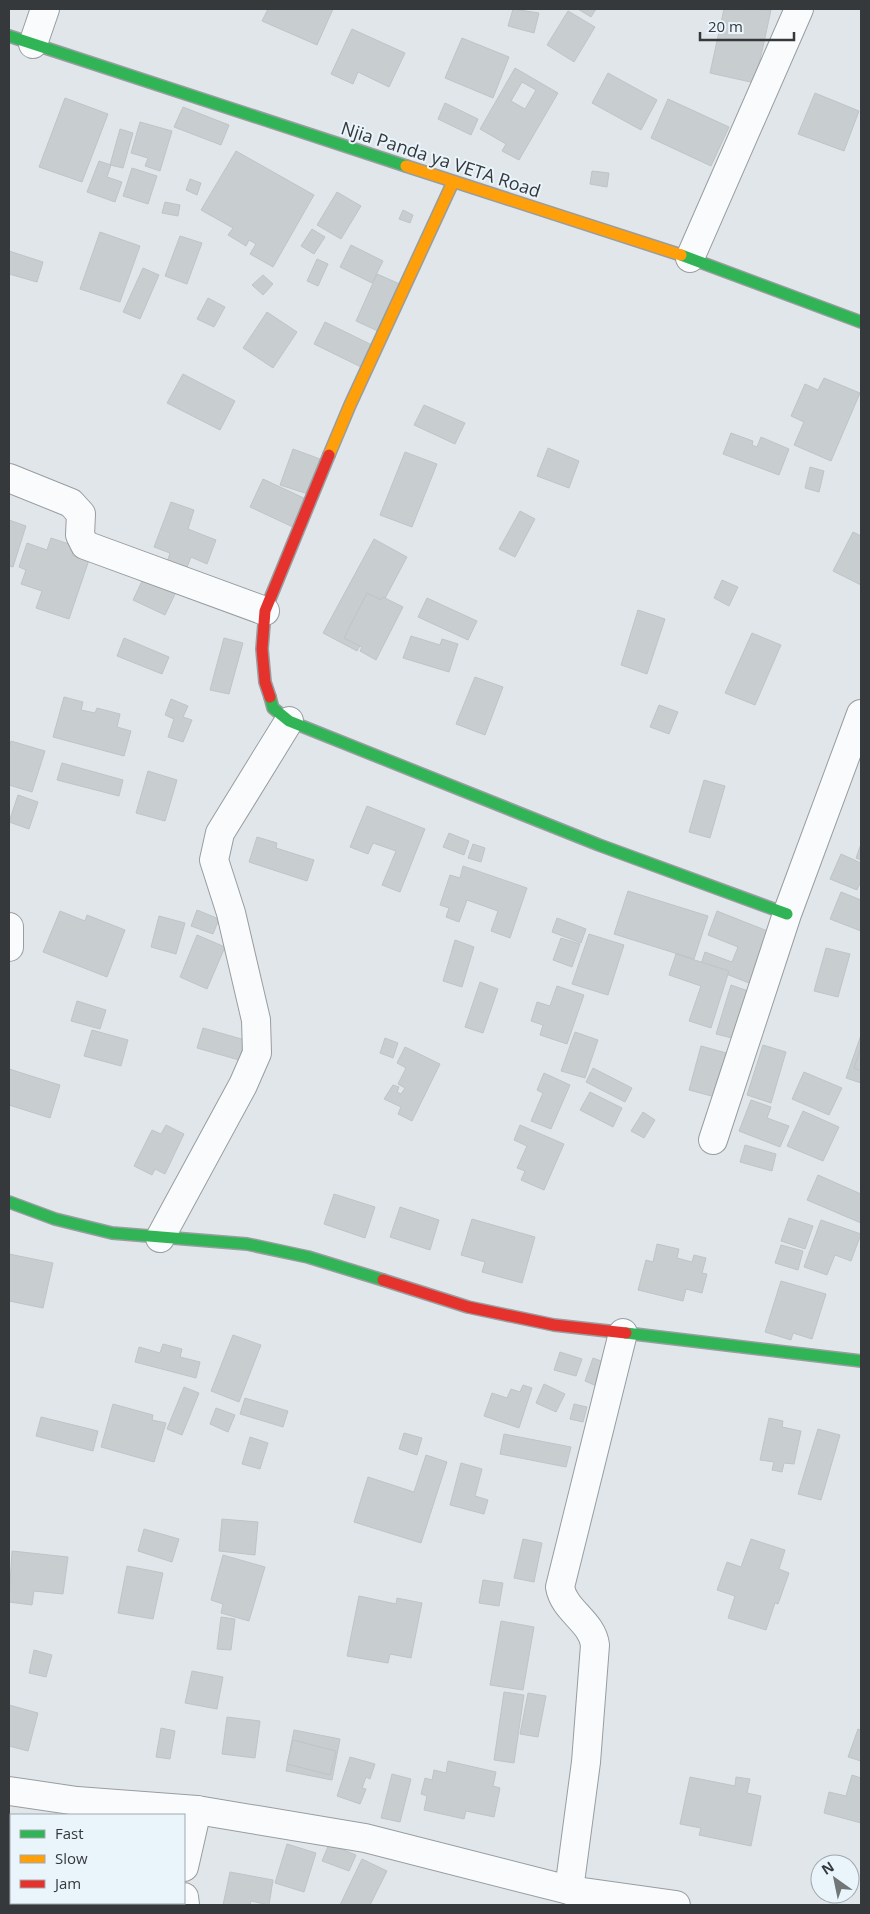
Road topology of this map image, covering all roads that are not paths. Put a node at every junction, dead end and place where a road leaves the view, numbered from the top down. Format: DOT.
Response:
graph roads {
  1 [pos="46,9"];
  2 [pos="799,9"];
  3 [pos="21,40"];
  4 [pos="453,182"];
  5 [pos="690,258"];
  6 [pos="861,322"];
  7 [pos="9,478"];
  8 [pos="265,611"];
  9 [pos="861,714"];
  10 [pos="289,721"];
  11 [pos="787,914"];
  12 [pos="9,927"];
  13 [pos="9,947"];
  14 [pos="713,1140"];
  15 [pos="9,1202"];
  16 [pos="160,1238"];
  17 [pos="623,1333"];
  18 [pos="861,1361"];
  19 [pos="9,1791"];
  20 [pos="197,1810"];
  21 [pos="185,1862"];
  22 [pos="569,1890"];
  23 [pos="676,1905"];
  1 -- 3 [label="street"];
  2 -- 5 [label="street"];
  3 -- 4 [label="street, Njia Panda ya VETA Road"];
  4 -- 5 [label="street, Njia Panda ya VETA Road"];
  4 -- 8 [label="street"];
  5 -- 6 [label="street, Njia Panda ya VETA Road"];
  7 -- 8 [label="street"];
  8 -- 10 [label="street"];
  9 -- 11 [label="street"];
  10 -- 11 [label="street"];
  10 -- 16 [label="street"];
  11 -- 14 [label="street"];
  12 -- 13 [label="street"];
  15 -- 16 [label="street"];
  16 -- 17 [label="street"];
  17 -- 18 [label="street"];
  17 -- 22 [label="street"];
  19 -- 20 [label="street"];
  20 -- 21 [label="street"];
  20 -- 22 [label="street"];
  22 -- 23 [label="street"];
}
